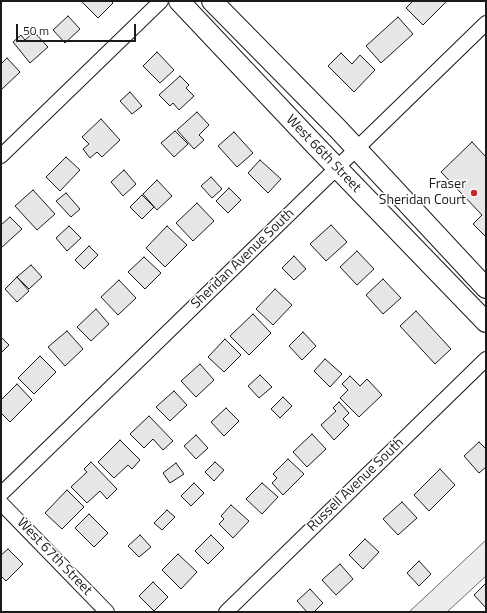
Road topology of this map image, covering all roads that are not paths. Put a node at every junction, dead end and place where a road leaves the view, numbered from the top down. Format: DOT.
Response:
graph roads {
  1 [pos="161,1"];
  2 [pos="179,1"];
  3 [pos="212,1"];
  4 [pos="486,23"];
  5 [pos="357,148"];
  6 [pos="1,156"];
  7 [pos="337,168"];
  8 [pos="486,288"];
  9 [pos="486,322"];
  10 [pos="486,359"];
  11 [pos="1,494"];
  12 [pos="1,503"];
  13 [pos="107,612"];
  14 [pos="226,612"];
  1 -- 6 [label="street"];
  2 -- 7 [label="main road, West 66th Street"];
  3 -- 5 [label="main road, West 66th Street"];
  4 -- 5 [label="street, Sheridan Avenue South"];
  5 -- 7 [label="street, Sheridan Avenue South"];
  5 -- 8 [label="main road, West 66th Street"];
  7 -- 9 [label="main road, West 66th Street"];
  7 -- 11 [label="street, Sheridan Avenue South"];
  10 -- 14 [label="street, Russell Avenue South"];
  12 -- 13 [label="street, West 67th Street"];
}
